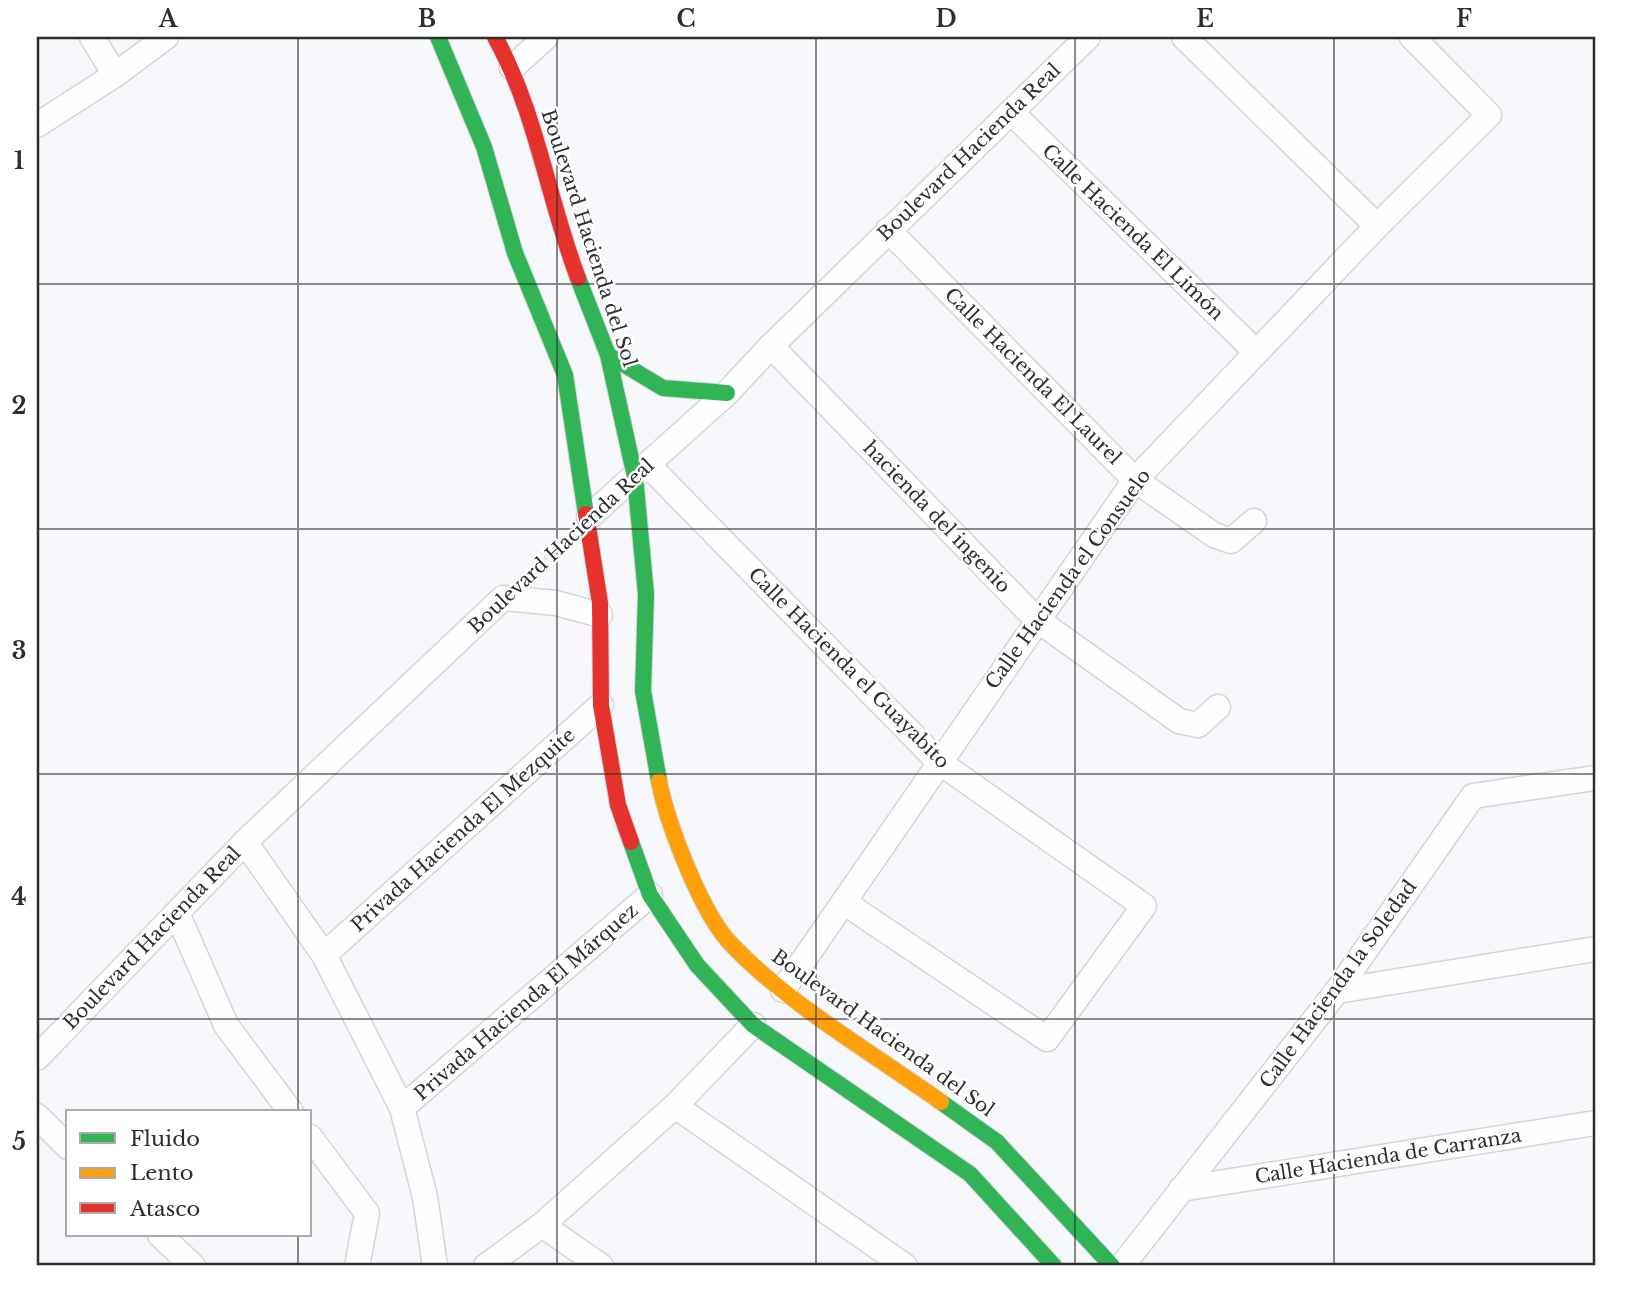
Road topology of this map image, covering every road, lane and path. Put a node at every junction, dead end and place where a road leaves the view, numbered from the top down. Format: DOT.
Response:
graph roads {
  1 [pos="92,37"];
  2 [pos="166,37"];
  3 [pos="439,37"];
  4 [pos="495,37"];
  5 [pos="546,37"];
  6 [pos="1088,37"];
  7 [pos="1184,37"];
  8 [pos="1412,37"];
  9 [pos="512,68"];
  10 [pos="115,75"];
  11 [pos="1011,112"];
  12 [pos="37,125"];
  13 [pos="1377,226"];
  14 [pos="888,230"];
  15 [pos="771,346"];
  16 [pos="1256,352"];
  17 [pos="608,355"];
  18 [pos="727,393"];
  19 [pos="642,471"];
  20 [pos="1135,480"];
  21 [pos="589,517"];
  22 [pos="1254,521"];
  23 [pos="503,598"];
  24 [pos="600,615"];
  25 [pos="1037,619"];
  26 [pos="601,705"];
  27 [pos="1218,707"];
  28 [pos="939,762"];
  29 [pos="1595,778"];
  30 [pos="245,842"];
  31 [pos="650,895"];
  32 [pos="845,903"];
  33 [pos="177,913"];
  34 [pos="1595,949"];
  35 [pos="324,955"];
  36 [pos="783,990"];
  37 [pos="1337,991"];
  38 [pos="753,1026"];
  39 [pos="37,1058"];
  40 [pos="675,1106"];
  41 [pos="402,1108"];
  42 [pos="290,1110"];
  43 [pos="37,1116"];
  44 [pos="1595,1123"];
  45 [pos="312,1140"];
  46 [pos="66,1145"];
  47 [pos="1181,1189"];
  48 [pos="542,1225"];
  49 [pos="161,1236"];
  50 [pos="193,1266"];
  51 [pos="357,1266"];
  52 [pos="435,1266"];
  53 [pos="486,1266"];
  54 [pos="601,1266"];
  55 [pos="905,1266"];
  56 [pos="1054,1266"];
  57 [pos="1112,1266"];
  58 [pos="1122,1266"];
  1 -- 10 [label="street"];
  2 -- 10 [label="street"];
  3 -- 21 [label="street"];
  4 -- 9 [label="street, Boulevard Hacienda del Sol"];
  5 -- 9 [label="street"];
  6 -- 11 [label="street, Boulevard Hacienda Real"];
  7 -- 13 [label="street"];
  8 -- 13 [label="street, Calle Hacienda el Consuelo"];
  9 -- 17 [label="street, Boulevard Hacienda del Sol"];
  10 -- 12 [label="street"];
  11 -- 14 [label="street, Boulevard Hacienda Real"];
  11 -- 16 [label="street, Calle Hacienda El Limón"];
  13 -- 16 [label="street, Calle Hacienda el Consuelo"];
  14 -- 15 [label="street, Boulevard Hacienda Real"];
  14 -- 20 [label="street, Calle Hacienda El Laurel"];
  15 -- 18 [label="street, Boulevard Hacienda Real"];
  15 -- 25 [label="street, hacienda del ingenio"];
  16 -- 20 [label="street, Calle Hacienda el Consuelo"];
  17 -- 18 [label="street"];
  17 -- 19 [label="street, Boulevard Hacienda del Sol"];
  18 -- 19 [label="street, Boulevard Hacienda Real"];
  19 -- 21 [label="street, Boulevard Hacienda Real"];
  19 -- 28 [label="street, Calle Hacienda el Guayabito"];
  19 -- 36 [label="street, Boulevard Hacienda del Sol"];
  20 -- 22 [label="street, Calle Hacienda El Laurel"];
  20 -- 25 [label="street, Calle Hacienda el Consuelo"];
  21 -- 23 [label="path, Boulevard Hacienda Real"];
  21 -- 24 [label="street"];
  23 -- 24 [label="street"];
  23 -- 30 [label="street, Boulevard Hacienda Real"];
  24 -- 26 [label="street"];
  25 -- 27 [label="street, hacienda del ingenio"];
  25 -- 28 [label="street, Calle Hacienda el Consuelo"];
  26 -- 31 [label="street"];
  26 -- 35 [label="street, Privada Hacienda El Mezquite"];
  28 -- 32 [label="street, Calle Hacienda el Consuelo"];
  28 -- 32 [label="street, Calle Hacienda el Guayabito"];
  29 -- 37 [label="street, Calle Hacienda la Soledad"];
  30 -- 33 [label="street, Boulevard Hacienda Real"];
  30 -- 35 [label="street"];
  31 -- 38 [label="street"];
  31 -- 41 [label="street, Privada Hacienda El Márquez"];
  32 -- 36 [label="street, Calle Hacienda el Consuelo"];
  33 -- 39 [label="street, Boulevard Hacienda Real"];
  33 -- 42 [label="street"];
  34 -- 37 [label="street"];
  35 -- 41 [label="street"];
  36 -- 57 [label="street, Boulevard Hacienda del Sol"];
  37 -- 47 [label="street, Calle Hacienda la Soledad"];
  38 -- 40 [label="street"];
  38 -- 56 [label="street"];
  40 -- 48 [label="street"];
  40 -- 55 [label="street"];
  41 -- 52 [label="street"];
  43 -- 46 [label="street"];
  44 -- 47 [label="street, Calle Hacienda de Carranza"];
  45 -- 51 [label="street"];
  47 -- 58 [label="street, Calle Hacienda la Soledad"];
  48 -- 53 [label="street"];
  48 -- 54 [label="street"];
  49 -- 50 [label="street"];
}
